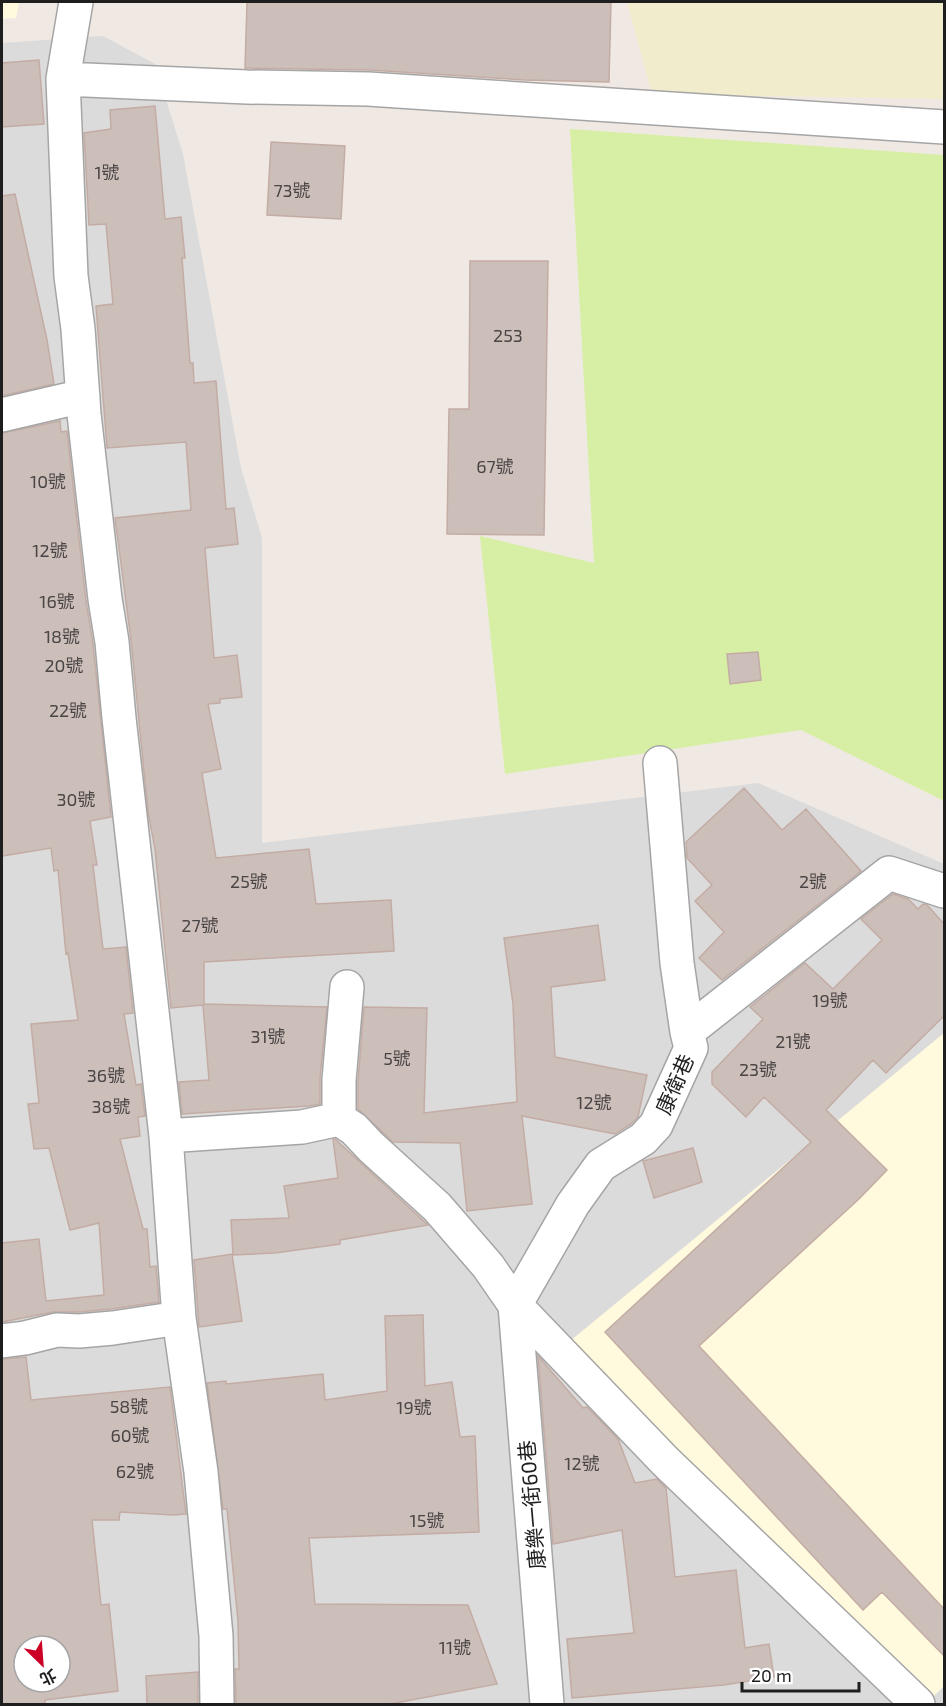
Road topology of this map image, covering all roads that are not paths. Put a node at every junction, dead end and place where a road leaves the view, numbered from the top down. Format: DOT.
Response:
graph roads {
  1 [pos="76,2"];
  2 [pos="63,79"];
  3 [pos="945,127"];
  4 [pos="83,396"];
  5 [pos="2,415"];
  6 [pos="660,763"];
  7 [pos="945,891"];
  8 [pos="347,987"];
  9 [pos="687,1032"];
  10 [pos="339,1119"];
  11 [pos="166,1136"];
  12 [pos="515,1305"];
  13 [pos="179,1318"];
  14 [pos="2,1341"];
  15 [pos="217,1704"];
  16 [pos="547,1704"];
  17 [pos="918,1704"];
  1 -- 2 [label="street"];
  2 -- 3 [label="street"];
  2 -- 4 [label="street"];
  4 -- 5 [label="street"];
  4 -- 11 [label="street"];
  6 -- 9 [label="street"];
  7 -- 9 [label="street, 康衛巷"];
  8 -- 10 [label="street"];
  9 -- 12 [label="street, 康衛巷"];
  10 -- 11 [label="street"];
  10 -- 12 [label="street"];
  11 -- 13 [label="street"];
  12 -- 16 [label="street, 康樂一街60巷"];
  12 -- 17 [label="street"];
  13 -- 14 [label="street"];
  13 -- 15 [label="street"];
}
